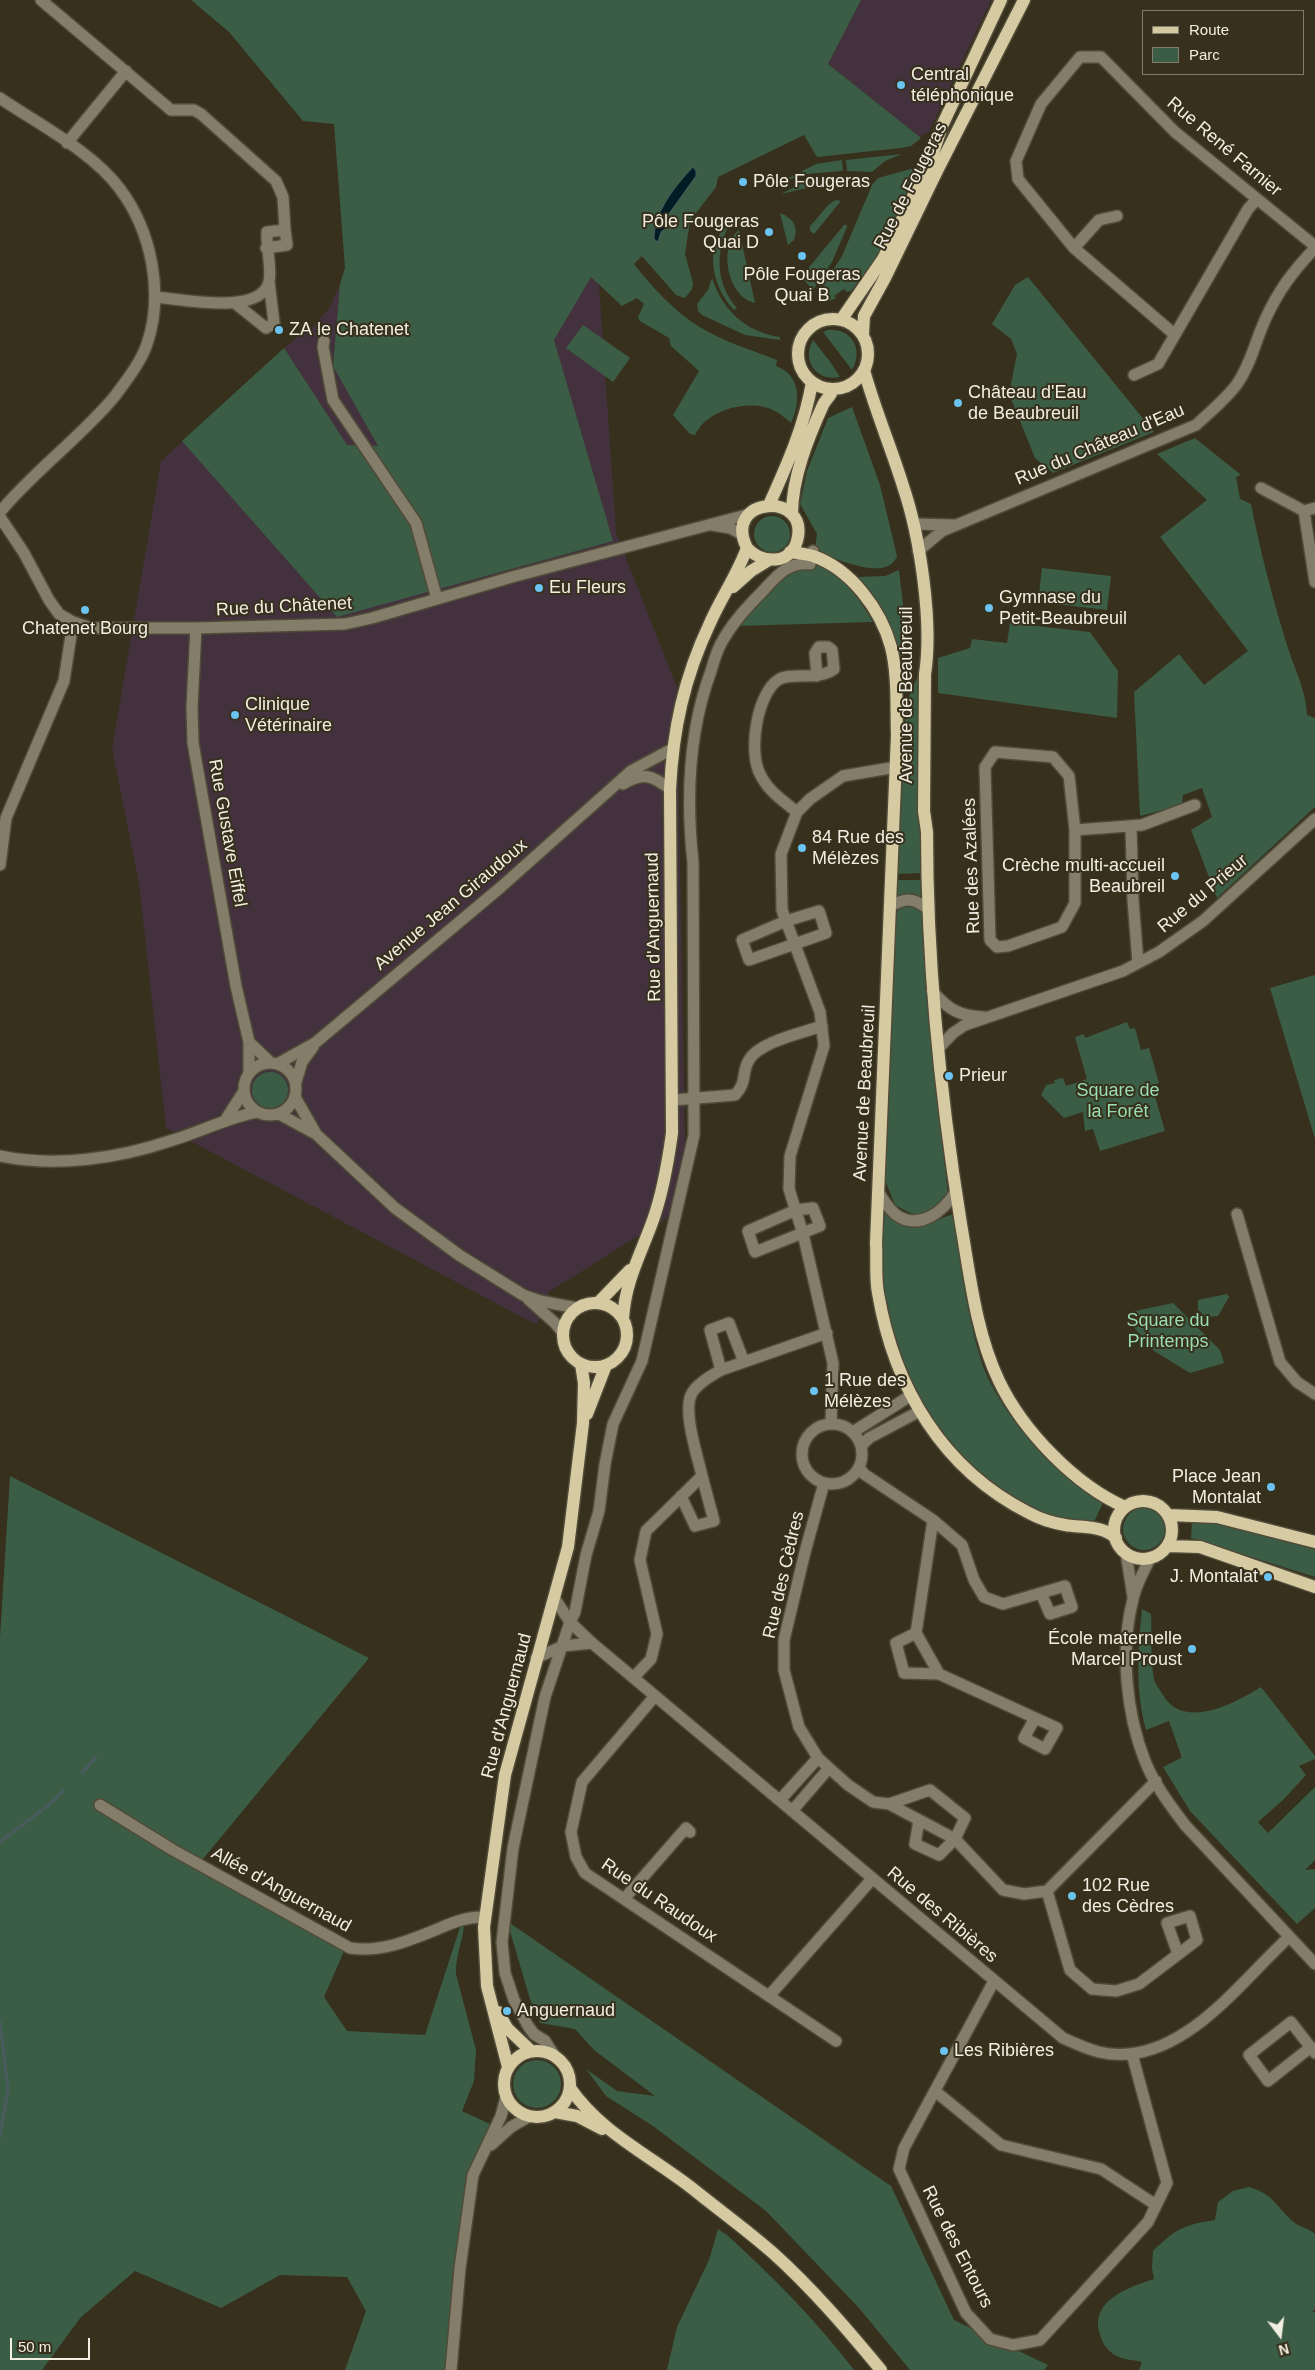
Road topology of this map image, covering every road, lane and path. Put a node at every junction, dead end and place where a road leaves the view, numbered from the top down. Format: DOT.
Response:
graph roads {
  1 [pos="42,0"];
  2 [pos="1001,0"];
  3 [pos="1024,0"];
  4 [pos="126,71"];
  5 [pos="0,98"];
  6 [pos="67,143"];
  7 [pos="1257,199"];
  8 [pos="1117,216"];
  9 [pos="1315,247"];
  10 [pos="1074,248"];
  11 [pos="269,281"];
  12 [pos="155,297"];
  13 [pos="236,304"];
  14 [pos="841,320"];
  15 [pos="1174,334"];
  16 [pos="863,335"];
  17 [pos="324,341"];
  18 [pos="864,370"];
  19 [pos="1134,375"];
  20 [pos="812,382"];
  21 [pos="833,389"];
  22 [pos="1261,488"];
  23 [pos="769,505"];
  24 [pos="1309,510"];
  25 [pos="0,512"];
  26 [pos="750,514"];
  27 [pos="792,514"];
  28 [pos="0,517"];
  29 [pos="914,524"];
  30 [pos="705,525"];
  31 [pos="956,525"];
  32 [pos="743,535"];
  33 [pos="747,548"];
  34 [pos="918,551"];
  35 [pos="790,552"];
  36 [pos="813,554"];
  37 [pos="769,560"];
  38 [pos="1315,579"];
  39 [pos="728,592"];
  40 [pos="437,599"];
  41 [pos="73,622"];
  42 [pos="196,628"];
  43 [pos="817,676"];
  44 [pos="672,749"];
  45 [pos="896,767"];
  46 [pos="670,789"];
  47 [pos="608,792"];
  48 [pos="1195,805"];
  49 [pos="797,812"];
  50 [pos="1315,819"];
  51 [pos="1131,827"];
  52 [pos="1075,830"];
  53 [pos="2,836"];
  54 [pos="0,865"];
  55 [pos="890,906"];
  56 [pos="928,909"];
  57 [pos="786,921"];
  58 [pos="795,945"];
  59 [pos="1138,963"];
  60 [pos="932,991"];
  61 [pos="988,1017"];
  62 [pos="822,1026"];
  63 [pos="249,1042"];
  64 [pos="315,1043"];
  65 [pos="938,1049"];
  66 [pos="274,1064"];
  67 [pos="249,1073"];
  68 [pos="296,1082"];
  69 [pos="244,1091"];
  70 [pos="295,1097"];
  71 [pos="693,1099"];
  72 [pos="673,1100"];
  73 [pos="257,1112"];
  74 [pos="279,1114"];
  75 [pos="226,1119"];
  76 [pos="316,1134"];
  77 [pos="0,1156"];
  78 [pos="956,1191"];
  79 [pos="878,1192"];
  80 [pos="796,1210"];
  81 [pos="1237,1214"];
  82 [pos="803,1234"];
  83 [pos="633,1266"];
  84 [pos="524,1295"];
  85 [pos="598,1303"];
  86 [pos="577,1308"];
  87 [pos="623,1319"];
  88 [pos="562,1333"];
  89 [pos="827,1333"];
  90 [pos="744,1362"];
  91 [pos="581,1364"];
  92 [pos="606,1365"];
  93 [pos="721,1370"];
  94 [pos="1315,1394"];
  95 [pos="910,1396"];
  96 [pos="918,1412"];
  97 [pos="583,1423"];
  98 [pos="831,1424"];
  99 [pos="853,1432"];
  100 [pos="861,1446"];
  101 [pos="859,1467"];
  102 [pos="702,1476"];
  103 [pos="824,1484"];
  104 [pos="681,1496"];
  105 [pos="1126,1507"];
  106 [pos="1168,1515"];
  107 [pos="933,1520"];
  108 [pos="1116,1538"];
  109 [pos="1315,1542"];
  110 [pos="1167,1546"];
  111 [pos="1126,1553"];
  112 [pos="1151,1558"];
  113 [pos="1315,1587"];
  114 [pos="1041,1593"];
  115 [pos="555,1599"];
  116 [pos="1133,1599"];
  117 [pos="570,1622"];
  118 [pos="916,1632"];
  119 [pos="592,1643"];
  120 [pos="563,1646"];
  121 [pos="536,1658"];
  122 [pos="939,1674"];
  123 [pos="634,1677"];
  124 [pos="655,1696"];
  125 [pos="1035,1718"];
  126 [pos="818,1758"];
  127 [pos="829,1768"];
  128 [pos="1156,1781"];
  129 [pos="780,1800"];
  130 [pos="888,1804"];
  131 [pos="100,1806"];
  132 [pos="792,1811"];
  133 [pos="919,1820"];
  134 [pos="690,1832"];
  135 [pos="955,1840"];
  136 [pos="872,1879"];
  137 [pos="1047,1891"];
  138 [pos="624,1899"];
  139 [pos="485,1917"];
  140 [pos="1289,1937"];
  141 [pos="1178,1954"];
  142 [pos="1315,1964"];
  143 [pos="994,1981"];
  144 [pos="769,1996"];
  145 [pos="491,1999"];
  146 [pos="836,2041"];
  147 [pos="1313,2050"];
  148 [pos="531,2051"];
  149 [pos="1132,2054"];
  150 [pos="554,2055"];
  151 [pos="508,2067"];
  152 [pos="570,2088"];
  153 [pos="935,2091"];
  154 [pos="506,2097"];
  155 [pos="555,2112"];
  156 [pos="530,2116"];
  157 [pos="618,2137"];
  158 [pos="486,2149"];
  159 [pos="1156,2205"];
  160 [pos="451,2370"];
  161 [pos="881,2370"];
  1 -- 4 [label="street"];
  2 -- 14 [label="main road, Rue de Fougeras"];
  3 -- 16 [label="main road, Rue de Fougeras"];
  4 -- 6 [label="street"];
  4 -- 11 [label="street"];
  5 -- 6 [label="street"];
  6 -- 12 [label="street"];
  7 -- 9 [label="street, Rue René Farnier"];
  7 -- 10 [label="street, Rue René Farnier"];
  7 -- 15 [label="street"];
  8 -- 10 [label="street"];
  9 -- 31 [label="street, Rue du Château d'Eau"];
  10 -- 15 [label="street, Rue René Farnier"];
  11 -- 13 [label="street"];
  11 -- 13 [label="street"];
  12 -- 13 [label="street"];
  12 -- 25 [label="street"];
  14 -- 16 [label="main road"];
  14 -- 20 [label="main road"];
  15 -- 19 [label="street"];
  16 -- 18 [label="main road"];
  17 -- 40 [label="street"];
  18 -- 21 [label="main road"];
  18 -- 29 [label="main road, Avenue de Beaubreuil"];
  20 -- 21 [label="main road"];
  20 -- 23 [label="main road"];
  21 -- 27 [label="main road"];
  22 -- 24 [label="street"];
  23 -- 26 [label="main road"];
  23 -- 27 [label="main road"];
  24 -- 38 [label="street"];
  26 -- 30 [label="street, Rue du Châtenet"];
  26 -- 32 [label="main road"];
  27 -- 35 [label="main road"];
  28 -- 41 [label="street, Rue du Châtenet"];
  29 -- 31 [label="street"];
  29 -- 34 [label="main road, Avenue de Beaubreuil"];
  30 -- 32 [label="street, Rue du Châtenet"];
  30 -- 40 [label="street, Rue du Châtenet"];
  31 -- 34 [label="street, Rue du Château d'Eau"];
  32 -- 33 [label="main road"];
  33 -- 37 [label="main road"];
  33 -- 39 [label="main road, Rue d'Anguernaud"];
  34 -- 56 [label="main road, Avenue de Beaubreuil"];
  35 -- 36 [label="main road, Avenue de Beaubreuil"];
  35 -- 37 [label="main road, Rue d'Anguernaud"];
  36 -- 45 [label="main road, Avenue de Beaubreuil"];
  36 -- 71 [label="street"];
  37 -- 39 [label="main road, Rue d'Anguernaud"];
  39 -- 44 [label="main road, Rue d'Anguernaud"];
  40 -- 42 [label="street, Rue du Châtenet"];
  41 -- 42 [label="street, Rue du Châtenet"];
  41 -- 53 [label="street"];
  42 -- 63 [label="street, Rue Gustave Eiffel"];
  43 -- 49 [label="street"];
  44 -- 46 [label="main road, Rue d'Anguernaud"];
  44 -- 47 [label="street, Avenue Jean Giraudoux"];
  45 -- 49 [label="street"];
  45 -- 55 [label="main road, Avenue de Beaubreuil"];
  46 -- 47 [label="street, Avenue Jean Giraudoux"];
  46 -- 72 [label="main road, Rue d'Anguernaud"];
  47 -- 64 [label="street, Avenue Jean Giraudoux"];
  48 -- 51 [label="street"];
  49 -- 57 [label="street"];
  50 -- 59 [label="street, Rue du Prieur"];
  51 -- 52 [label="street"];
  51 -- 59 [label="street"];
  52 -- 52 [label="street, Rue des Azalées"];
  53 -- 54 [label="street"];
  55 -- 56 [label="street"];
  55 -- 79 [label="main road, Avenue de Beaubreuil"];
  56 -- 60 [label="main road, Avenue de Beaubreuil"];
  57 -- 58 [label="street"];
  57 -- 58 [label="street"];
  57 -- 58 [label="street"];
  58 -- 62 [label="street"];
  59 -- 61 [label="street, Rue du Prieur"];
  60 -- 61 [label="street, Rue du Prieur"];
  60 -- 65 [label="main road, Avenue de Beaubreuil"];
  61 -- 65 [label="street, Rue du Prieur"];
  62 -- 71 [label="street"];
  62 -- 80 [label="street"];
  63 -- 66 [label="street"];
  63 -- 67 [label="street, Rue Gustave Eiffel"];
  64 -- 66 [label="street, Avenue Jean Giraudoux"];
  64 -- 68 [label="street, Avenue Jean Giraudoux"];
  65 -- 78 [label="main road, Avenue de Beaubreuil"];
  66 -- 67 [label="street"];
  66 -- 68 [label="street"];
  67 -- 69 [label="street"];
  68 -- 70 [label="street"];
  69 -- 73 [label="street"];
  69 -- 75 [label="street"];
  70 -- 74 [label="street"];
  70 -- 76 [label="street"];
  71 -- 72 [label="street"];
  71 -- 117 [label="street"];
  72 -- 83 [label="main road, Rue d'Anguernaud"];
  73 -- 74 [label="street"];
  73 -- 75 [label="street"];
  74 -- 76 [label="street"];
  75 -- 77 [label="street"];
  76 -- 84 [label="street"];
  78 -- 79 [label="street, Avenue de Beaubreuil"];
  78 -- 105 [label="main road, Avenue de Beaubreuil"];
  79 -- 95 [label="main road, Avenue de Beaubreuil"];
  80 -- 82 [label="street"];
  80 -- 82 [label="street"];
  80 -- 82 [label="street"];
  81 -- 94 [label="street"];
  82 -- 89 [label="street"];
  83 -- 85 [label="main road, Rue d'Anguernaud"];
  83 -- 87 [label="main road, Rue d'Anguernaud"];
  84 -- 86 [label="street"];
  84 -- 88 [label="street"];
  85 -- 86 [label="main road"];
  85 -- 87 [label="main road"];
  86 -- 88 [label="main road"];
  87 -- 92 [label="main road, Rue d'Anguernaud"];
  88 -- 91 [label="main road"];
  89 -- 90 [label="street"];
  89 -- 98 [label="street"];
  90 -- 93 [label="street"];
  90 -- 93 [label="street"];
  91 -- 92 [label="main road"];
  91 -- 97 [label="main road, Rue d'Anguernaud"];
  92 -- 97 [label="main road, Rue d'Anguernaud"];
  93 -- 102 [label="street"];
  95 -- 96 [label="main road, Avenue de Beaubreuil"];
  95 -- 99 [label="street"];
  96 -- 100 [label="street"];
  96 -- 108 [label="main road, Avenue de Beaubreuil"];
  97 -- 115 [label="main road, Rue d'Anguernaud"];
  98 -- 99 [label="street"];
  98 -- 103 [label="street"];
  99 -- 100 [label="street"];
  100 -- 101 [label="street"];
  101 -- 103 [label="street"];
  101 -- 107 [label="street"];
  102 -- 104 [label="street"];
  102 -- 104 [label="street"];
  103 -- 126 [label="street, Rue des Cèdres"];
  104 -- 123 [label="street"];
  105 -- 106 [label="main road"];
  105 -- 108 [label="main road"];
  106 -- 109 [label="main road"];
  106 -- 110 [label="main road"];
  107 -- 114 [label="street"];
  107 -- 118 [label="street"];
  108 -- 111 [label="main road"];
  110 -- 112 [label="main road"];
  110 -- 113 [label="main road"];
  111 -- 112 [label="main road"];
  111 -- 116 [label="street"];
  112 -- 116 [label="street"];
  115 -- 117 [label="street, Rue des Ribières"];
  115 -- 121 [label="main road, Rue d'Anguernaud"];
  116 -- 128 [label="street"];
  117 -- 119 [label="street, Rue des Ribières"];
  117 -- 120 [label="street"];
  118 -- 122 [label="street"];
  118 -- 122 [label="street"];
  119 -- 120 [label="street"];
  119 -- 123 [label="street, Rue des Ribières"];
  120 -- 121 [label="street"];
  120 -- 150 [label="street"];
  121 -- 139 [label="main road, Rue d'Anguernaud"];
  122 -- 125 [label="street"];
  123 -- 124 [label="street, Rue des Ribières"];
  124 -- 129 [label="street, Rue des Ribières"];
  124 -- 138 [label="street, Rue du Raudoux"];
  126 -- 127 [label="street, Rue des Cèdres"];
  126 -- 129 [label="street"];
  127 -- 130 [label="street, Rue des Cèdres"];
  127 -- 132 [label="street"];
  128 -- 137 [label="street"];
  128 -- 140 [label="street"];
  129 -- 132 [label="street, Rue des Ribières"];
  130 -- 133 [label="street, Rue des Cèdres"];
  130 -- 135 [label="street"];
  131 -- 139 [label="street, Allée d'Anguernaud"];
  132 -- 136 [label="street, Rue des Ribières"];
  133 -- 135 [label="street, Rue des Cèdres"];
  133 -- 135 [label="street"];
  134 -- 138 [label="street"];
  135 -- 137 [label="street, Rue des Cèdres"];
  136 -- 143 [label="street, Rue des Ribières"];
  136 -- 144 [label="street"];
  137 -- 141 [label="street"];
  138 -- 144 [label="street, Rue du Raudoux"];
  139 -- 145 [label="main road, Rue d'Anguernaud"];
  140 -- 142 [label="street"];
  140 -- 149 [label="street, Rue des Ribières"];
  143 -- 149 [label="street, Rue des Ribières"];
  143 -- 153 [label="street, Rue des Entours"];
  144 -- 146 [label="street, Rue du Raudoux"];
  145 -- 148 [label="main road, Rue d'Anguernaud"];
  145 -- 151 [label="main road, Rue d'Anguernaud"];
  147 -- 147 [label="street"];
  148 -- 150 [label="main road"];
  148 -- 151 [label="main road"];
  149 -- 159 [label="street, Rue des Entours"];
  150 -- 152 [label="main road"];
  151 -- 154 [label="main road"];
  152 -- 155 [label="main road"];
  152 -- 157 [label="main road"];
  153 -- 159 [label="street"];
  153 -- 159 [label="street, Rue des Entours"];
  154 -- 156 [label="main road"];
  154 -- 158 [label="street"];
  155 -- 156 [label="main road"];
  155 -- 157 [label="main road"];
  156 -- 158 [label="street"];
  157 -- 161 [label="main road"];
  158 -- 160 [label="street"];
}
